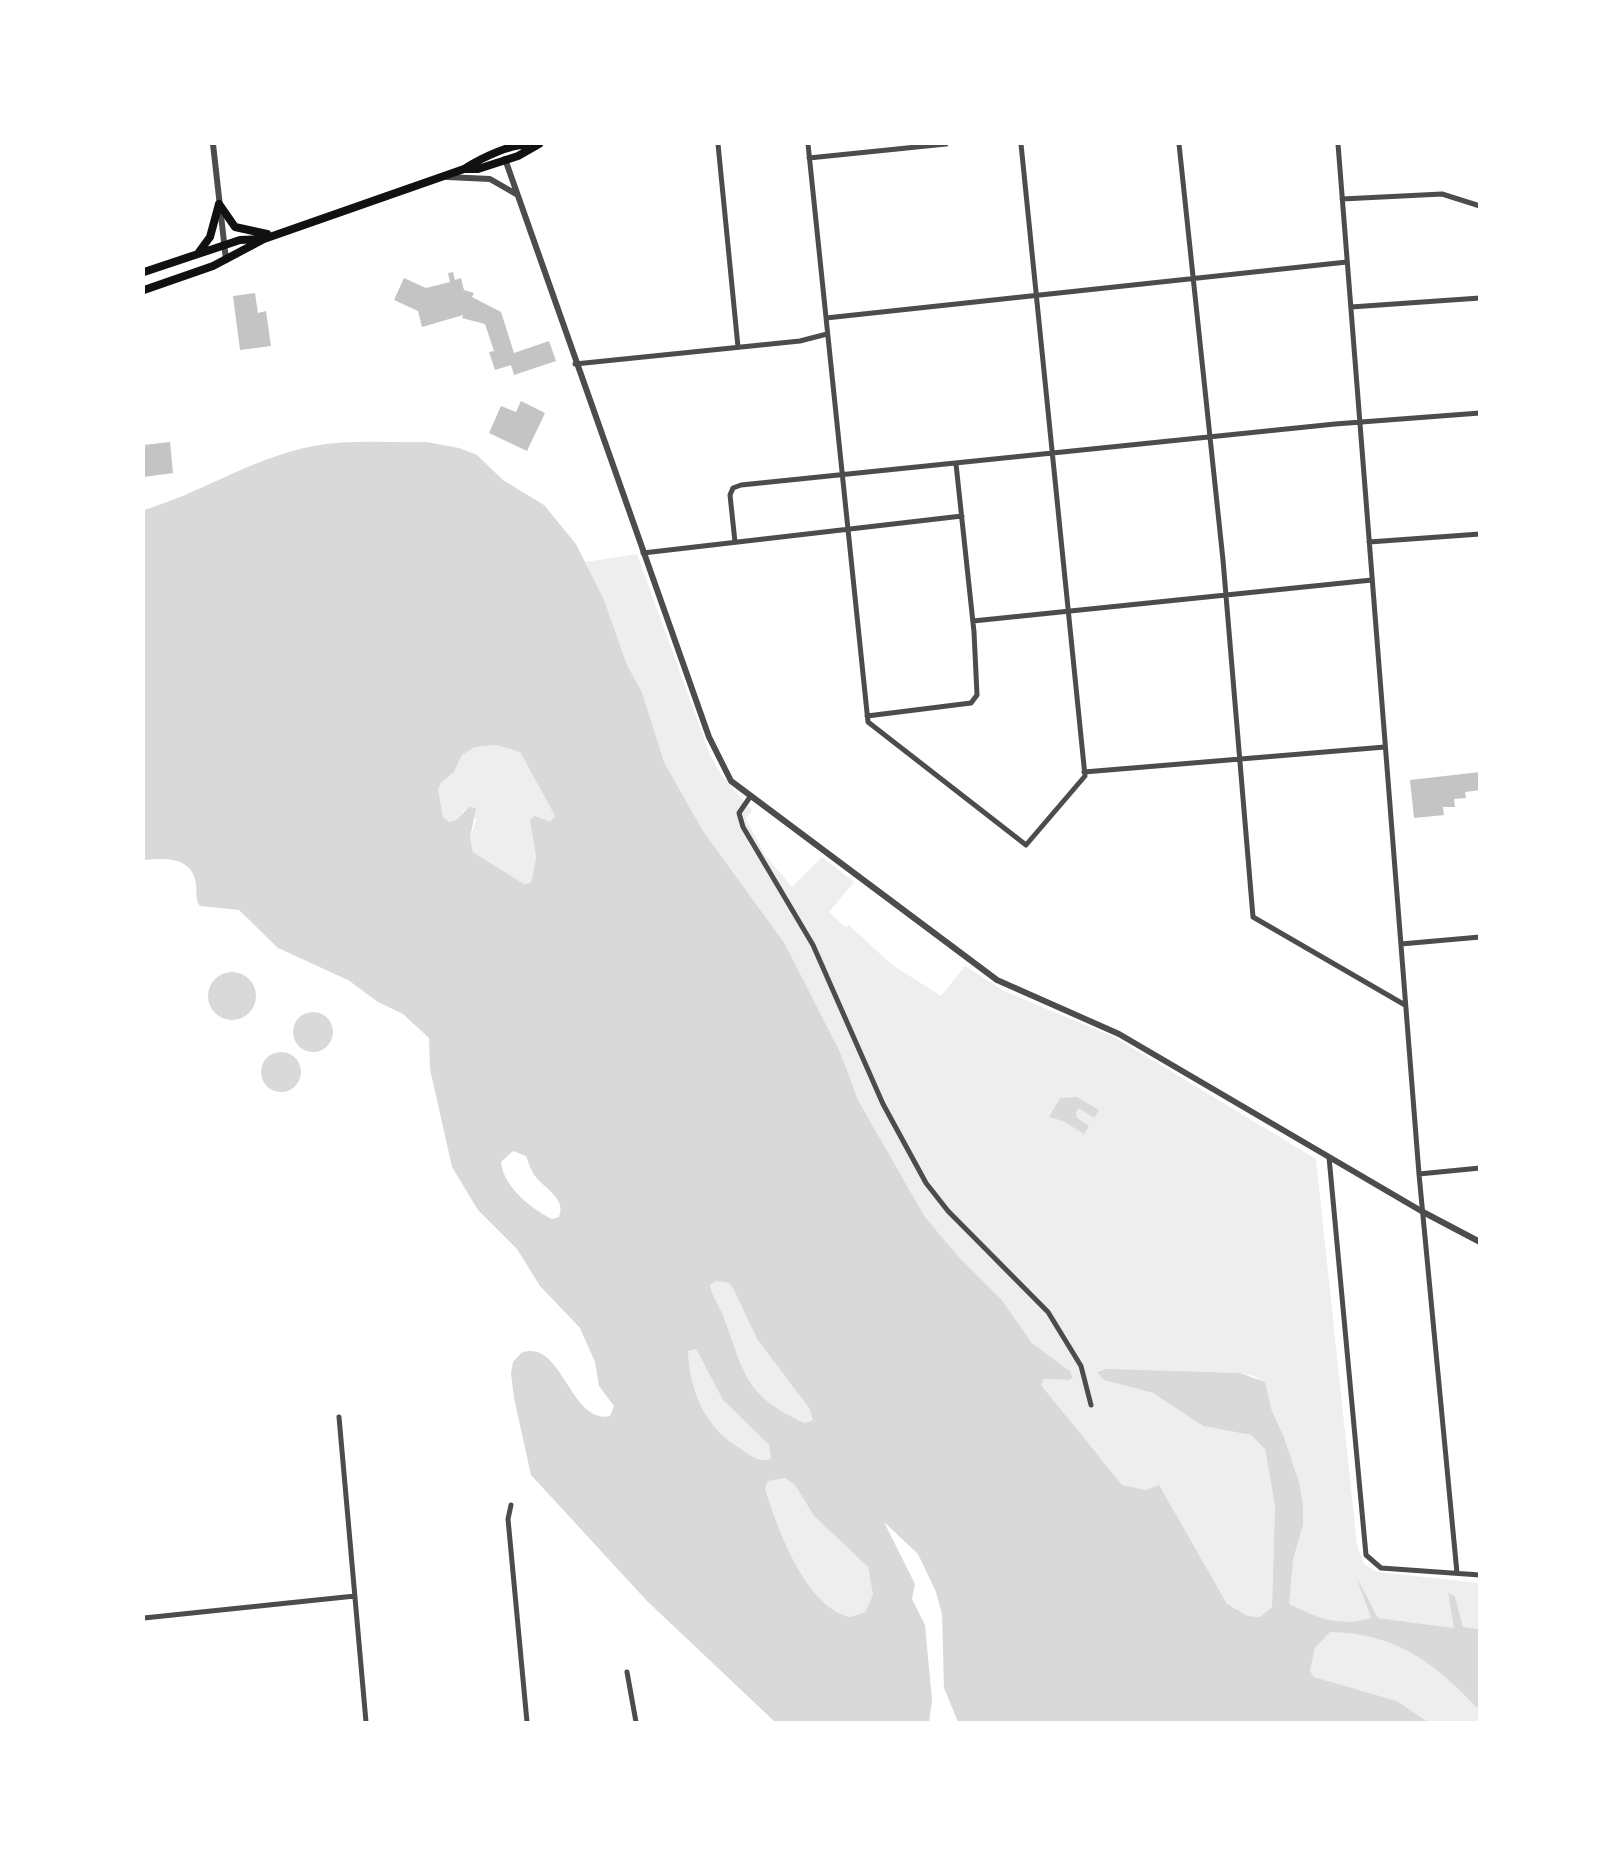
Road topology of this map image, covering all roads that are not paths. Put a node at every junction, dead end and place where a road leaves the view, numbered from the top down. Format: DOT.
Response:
graph roads {
  1 [pos="213,144"];
  2 [pos="718,144"];
  3 [pos="808,144"];
  4 [pos="946,144"];
  5 [pos="1021,144"];
  6 [pos="1180,144"];
  7 [pos="1338,144"];
  8 [pos="535,145"];
  9 [pos="504,155"];
  10 [pos="809,158"];
  11 [pos="438,178"];
  12 [pos="517,195"];
  13 [pos="1342,199"];
  14 [pos="219,204"];
  15 [pos="1479,206"];
  16 [pos="273,236"];
  17 [pos="264,239"];
  18 [pos="224,245"];
  19 [pos="194,255"];
  20 [pos="226,260"];
  21 [pos="1347,262"];
  22 [pos="144,272"];
  23 [pos="1193,279"];
  24 [pos="144,290"];
  25 [pos="1036,295"];
  26 [pos="1479,298"];
  27 [pos="1351,307"];
  28 [pos="825,318"];
  29 [pos="827,334"];
  30 [pos="738,347"];
  31 [pos="575,363"];
  32 [pos="1479,413"];
  33 [pos="1360,422"];
  34 [pos="1210,437"];
  35 [pos="1052,454"];
  36 [pos="956,464"];
  37 [pos="841,474"];
  38 [pos="962,516"];
  39 [pos="847,530"];
  40 [pos="1479,534"];
  41 [pos="735,542"];
  42 [pos="1369,542"];
  43 [pos="643,554"];
  44 [pos="1372,580"];
  45 [pos="1226,594"];
  46 [pos="1067,611"];
  47 [pos="973,621"];
  48 [pos="867,716"];
  49 [pos="1385,747"];
  50 [pos="1240,759"];
  51 [pos="1084,772"];
  52 [pos="750,796"];
  53 [pos="1479,937"];
  54 [pos="1401,944"];
  55 [pos="1406,1005"];
  56 [pos="1329,1157"];
  57 [pos="1479,1168"];
  58 [pos="1419,1174"];
  59 [pos="1423,1212"];
  60 [pos="1479,1242"];
  61 [pos="1091,1405"];
  62 [pos="340,1417"];
  63 [pos="511,1505"];
  64 [pos="1457,1573"];
  65 [pos="1479,1576"];
  66 [pos="355,1596"];
  67 [pos="144,1618"];
  68 [pos="627,1672"];
  69 [pos="366,1723"];
  70 [pos="527,1723"];
  71 [pos="636,1723"];
  1 -- 14 [label="street"];
  2 -- 30 [label="street"];
  3 -- 10 [label="street"];
  4 -- 10 [label="street"];
  5 -- 25 [label="street"];
  6 -- 23 [label="street"];
  7 -- 13 [label="street"];
  8 -- 9 [label="main road"];
  9 -- 11 [label="main road"];
  9 -- 12 [label="street"];
  10 -- 28 [label="street"];
  11 -- 12 [label="street"];
  11 -- 16 [label="main road"];
  12 -- 31 [label="street"];
  13 -- 15 [label="street"];
  13 -- 21 [label="street"];
  14 -- 16 [label="main road"];
  14 -- 18 [label="street"];
  14 -- 19 [label="main road"];
  16 -- 17 [label="main road"];
  17 -- 18 [label="main road"];
  17 -- 20 [label="main road"];
  18 -- 19 [label="main road"];
  18 -- 20 [label="street"];
  19 -- 22 [label="main road"];
  20 -- 24 [label="main road"];
  21 -- 23 [label="street"];
  21 -- 27 [label="street"];
  23 -- 25 [label="street"];
  23 -- 34 [label="street"];
  25 -- 28 [label="street"];
  25 -- 35 [label="street"];
  26 -- 27 [label="street"];
  27 -- 33 [label="street"];
  28 -- 29 [label="street"];
  29 -- 30 [label="street"];
  29 -- 37 [label="street"];
  30 -- 31 [label="street"];
  31 -- 43 [label="street"];
  32 -- 33 [label="street"];
  33 -- 34 [label="street"];
  33 -- 42 [label="street"];
  34 -- 35 [label="street"];
  34 -- 45 [label="street"];
  35 -- 36 [label="street"];
  35 -- 46 [label="street"];
  36 -- 37 [label="street"];
  36 -- 38 [label="street"];
  37 -- 39 [label="street"];
  37 -- 41 [label="street"];
  38 -- 39 [label="street"];
  38 -- 47 [label="street"];
  39 -- 41 [label="street"];
  39 -- 48 [label="street"];
  40 -- 42 [label="street"];
  41 -- 43 [label="street"];
  42 -- 44 [label="street"];
  43 -- 52 [label="street"];
  44 -- 45 [label="street"];
  44 -- 49 [label="street"];
  45 -- 46 [label="street"];
  45 -- 50 [label="street"];
  46 -- 47 [label="street"];
  46 -- 51 [label="street"];
  47 -- 48 [label="street"];
  48 -- 51 [label="street"];
  49 -- 50 [label="street"];
  49 -- 54 [label="street"];
  50 -- 51 [label="street"];
  50 -- 55 [label="street"];
  52 -- 56 [label="street"];
  52 -- 61 [label="street"];
  53 -- 54 [label="street"];
  54 -- 55 [label="street"];
  55 -- 58 [label="street"];
  56 -- 59 [label="street"];
  56 -- 64 [label="street"];
  57 -- 58 [label="street"];
  58 -- 59 [label="street"];
  59 -- 60 [label="street"];
  59 -- 64 [label="street"];
  62 -- 66 [label="street"];
  63 -- 70 [label="street"];
  64 -- 65 [label="street"];
  66 -- 67 [label="street"];
  66 -- 69 [label="street"];
  68 -- 71 [label="street"];
}
